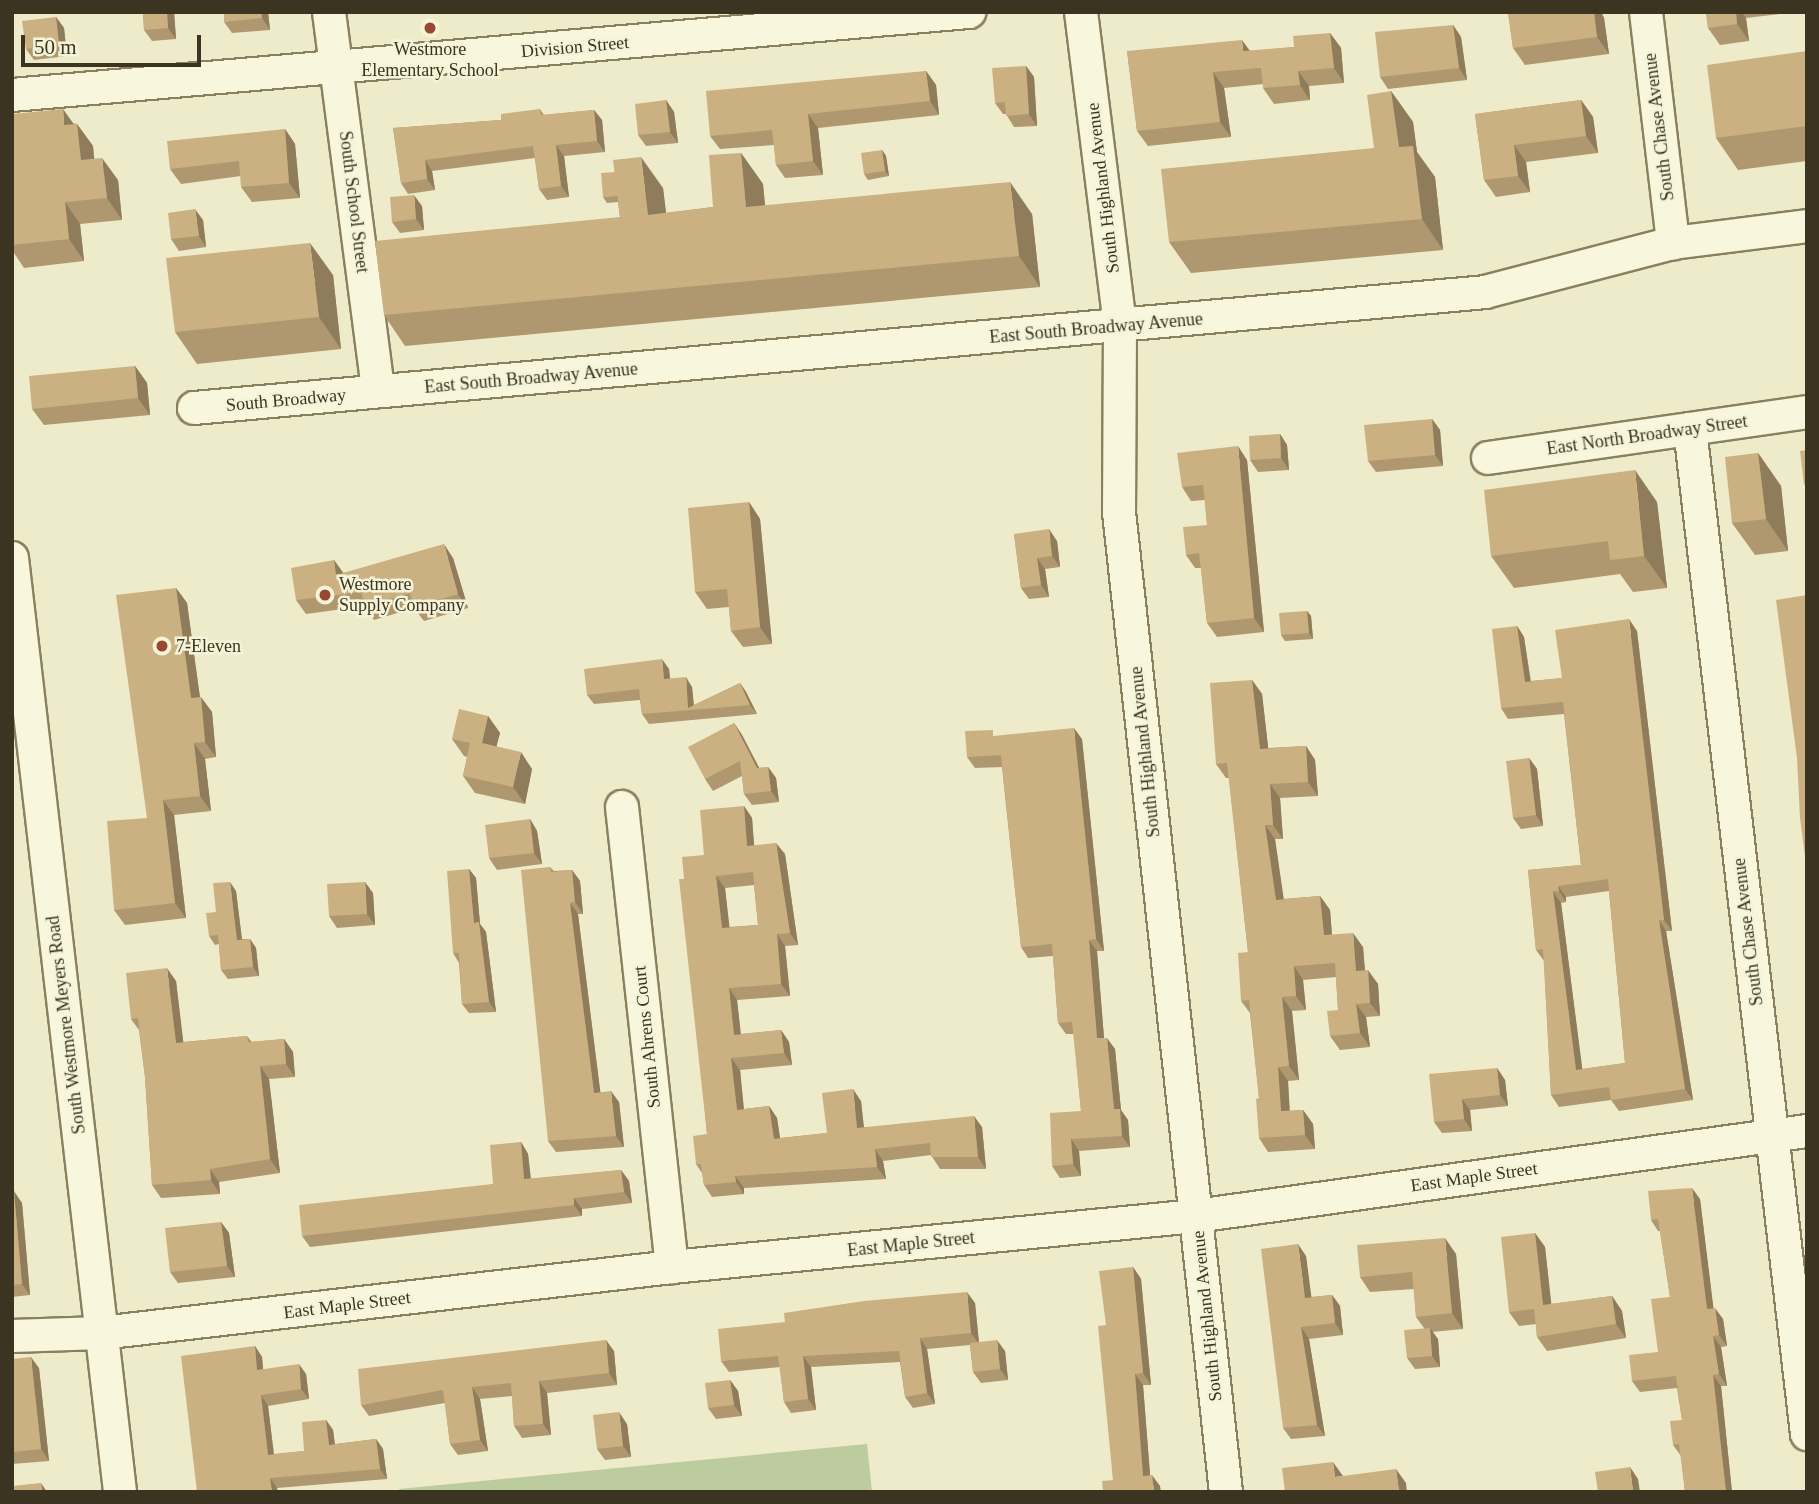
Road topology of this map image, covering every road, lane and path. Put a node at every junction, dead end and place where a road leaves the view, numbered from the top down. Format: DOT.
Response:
graph roads {
  1 [pos="329,12"];
  2 [pos="970,12"];
  3 [pos="1082,12"];
  4 [pos="1646,12"];
  5 [pos="707,24"];
  6 [pos="336,67"];
  7 [pos="12,95"];
  8 [pos="1807,226"];
  9 [pos="1673,243"];
  10 [pos="1120,326"];
  11 [pos="378,391"];
  12 [pos="194,408"];
  13 [pos="1807,412"];
  14 [pos="1690,429"];
  15 [pos="1488,458"];
  16 [pos="13,572"];
  17 [pos="622,807"];
  18 [pos="1807,1131"];
  19 [pos="1772,1136"];
  20 [pos="1196,1216"];
  21 [pos="672,1267"];
  22 [pos="101,1333"];
  23 [pos="12,1336"];
  24 [pos="1807,1434"];
  25 [pos="120,1492"];
  26 [pos="1227,1492"];
  1 -- 6 [label="street, South School Street"];
  2 -- 5 [label="street, Division Street"];
  3 -- 10 [label="street, South Highland Avenue"];
  4 -- 9 [label="street, South Chase Avenue"];
  5 -- 6 [label="street, Division Street"];
  6 -- 7 [label="street, Division Street"];
  6 -- 11 [label="street, South School Street"];
  8 -- 9 [label="street, East South Broadway Avenue"];
  9 -- 10 [label="street, East South Broadway Avenue"];
  10 -- 11 [label="street, East South Broadway Avenue"];
  10 -- 20 [label="street, South Highland Avenue"];
  11 -- 12 [label="street, South Broadway"];
  13 -- 14 [label="street, East North Broadway Street"];
  14 -- 15 [label="street, East North Broadway Street"];
  14 -- 19 [label="street, South Chase Avenue"];
  16 -- 22 [label="street, South Westmore Meyers Road"];
  17 -- 21 [label="street, South Ahrens Court"];
  18 -- 19 [label="street, East Maple Street"];
  19 -- 20 [label="street, East Maple Street"];
  19 -- 24 [label="street, South Chase Avenue"];
  20 -- 21 [label="street, East Maple Street"];
  20 -- 26 [label="street, South Highland Avenue"];
  21 -- 22 [label="street, East Maple Street"];
  22 -- 23 [label="street, East Maple Street"];
  22 -- 25 [label="street, South Westmore Meyers Road"];
}
